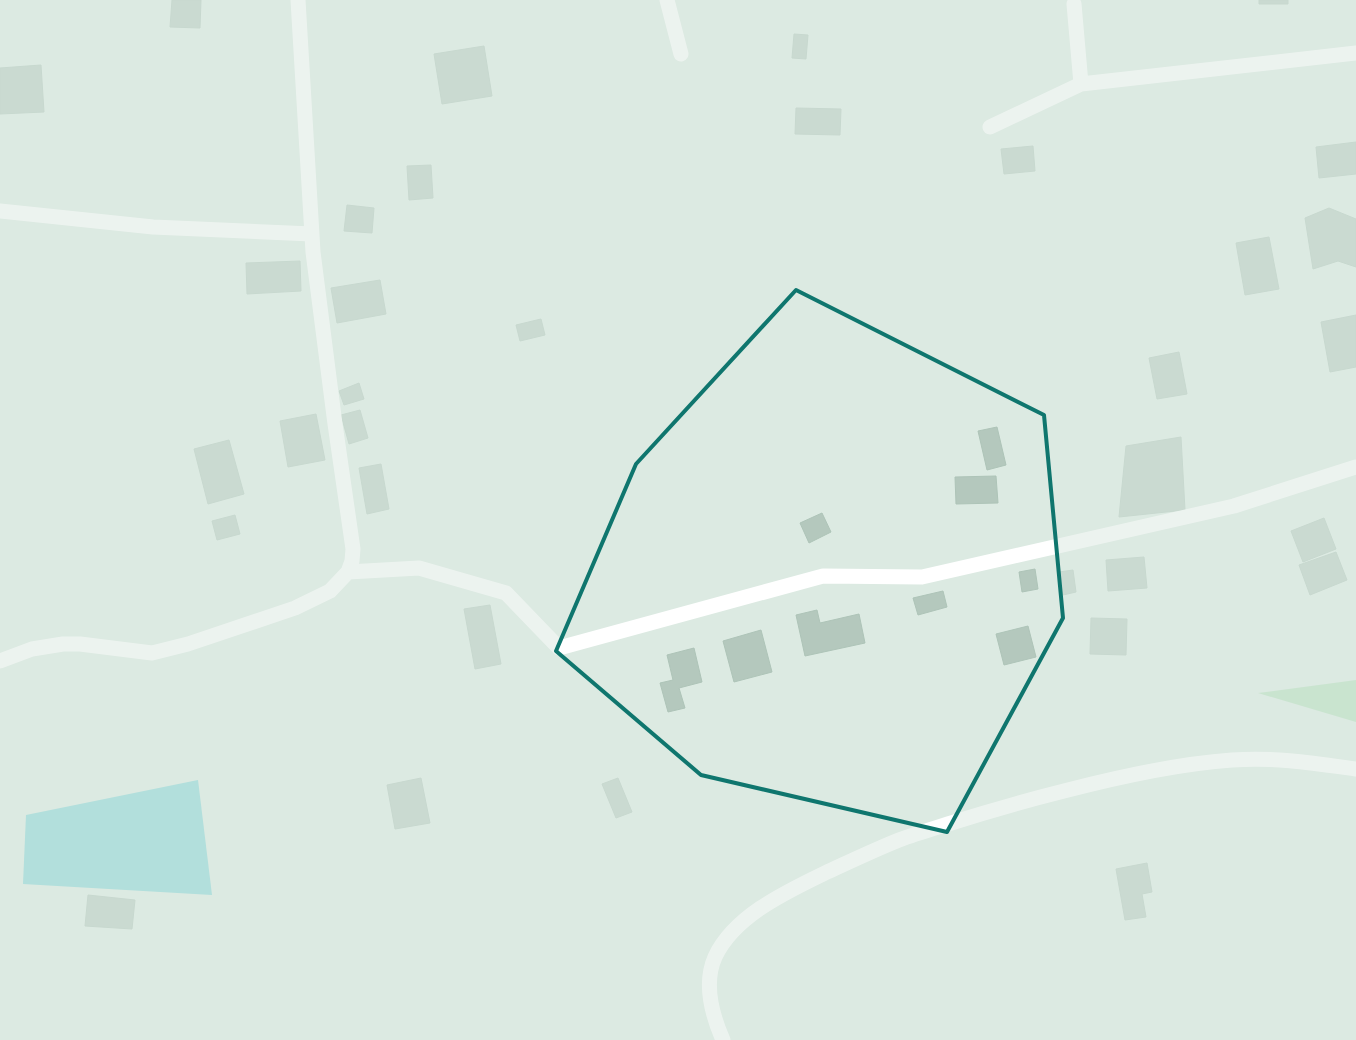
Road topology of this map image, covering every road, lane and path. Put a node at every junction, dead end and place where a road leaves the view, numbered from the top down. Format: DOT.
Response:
graph roads {
  1 [pos="298,0"];
  2 [pos="667,0"];
  3 [pos="1074,4"];
  4 [pos="1356,53"];
  5 [pos="681,54"];
  6 [pos="1081,84"];
  7 [pos="990,128"];
  8 [pos="0,211"];
  9 [pos="312,234"];
  10 [pos="1356,467"];
  11 [pos="348,572"];
  12 [pos="0,661"];
  13 [pos="1356,770"];
  14 [pos="723,1040"];
  1 -- 9 [label="street"];
  2 -- 5 [label="street"];
  3 -- 6 [label="street"];
  4 -- 6 [label="street"];
  6 -- 7 [label="street"];
  8 -- 9 [label="street"];
  9 -- 11 [label="street"];
  10 -- 11 [label="street"];
  11 -- 12 [label="street"];
  13 -- 14 [label="street"];
}
